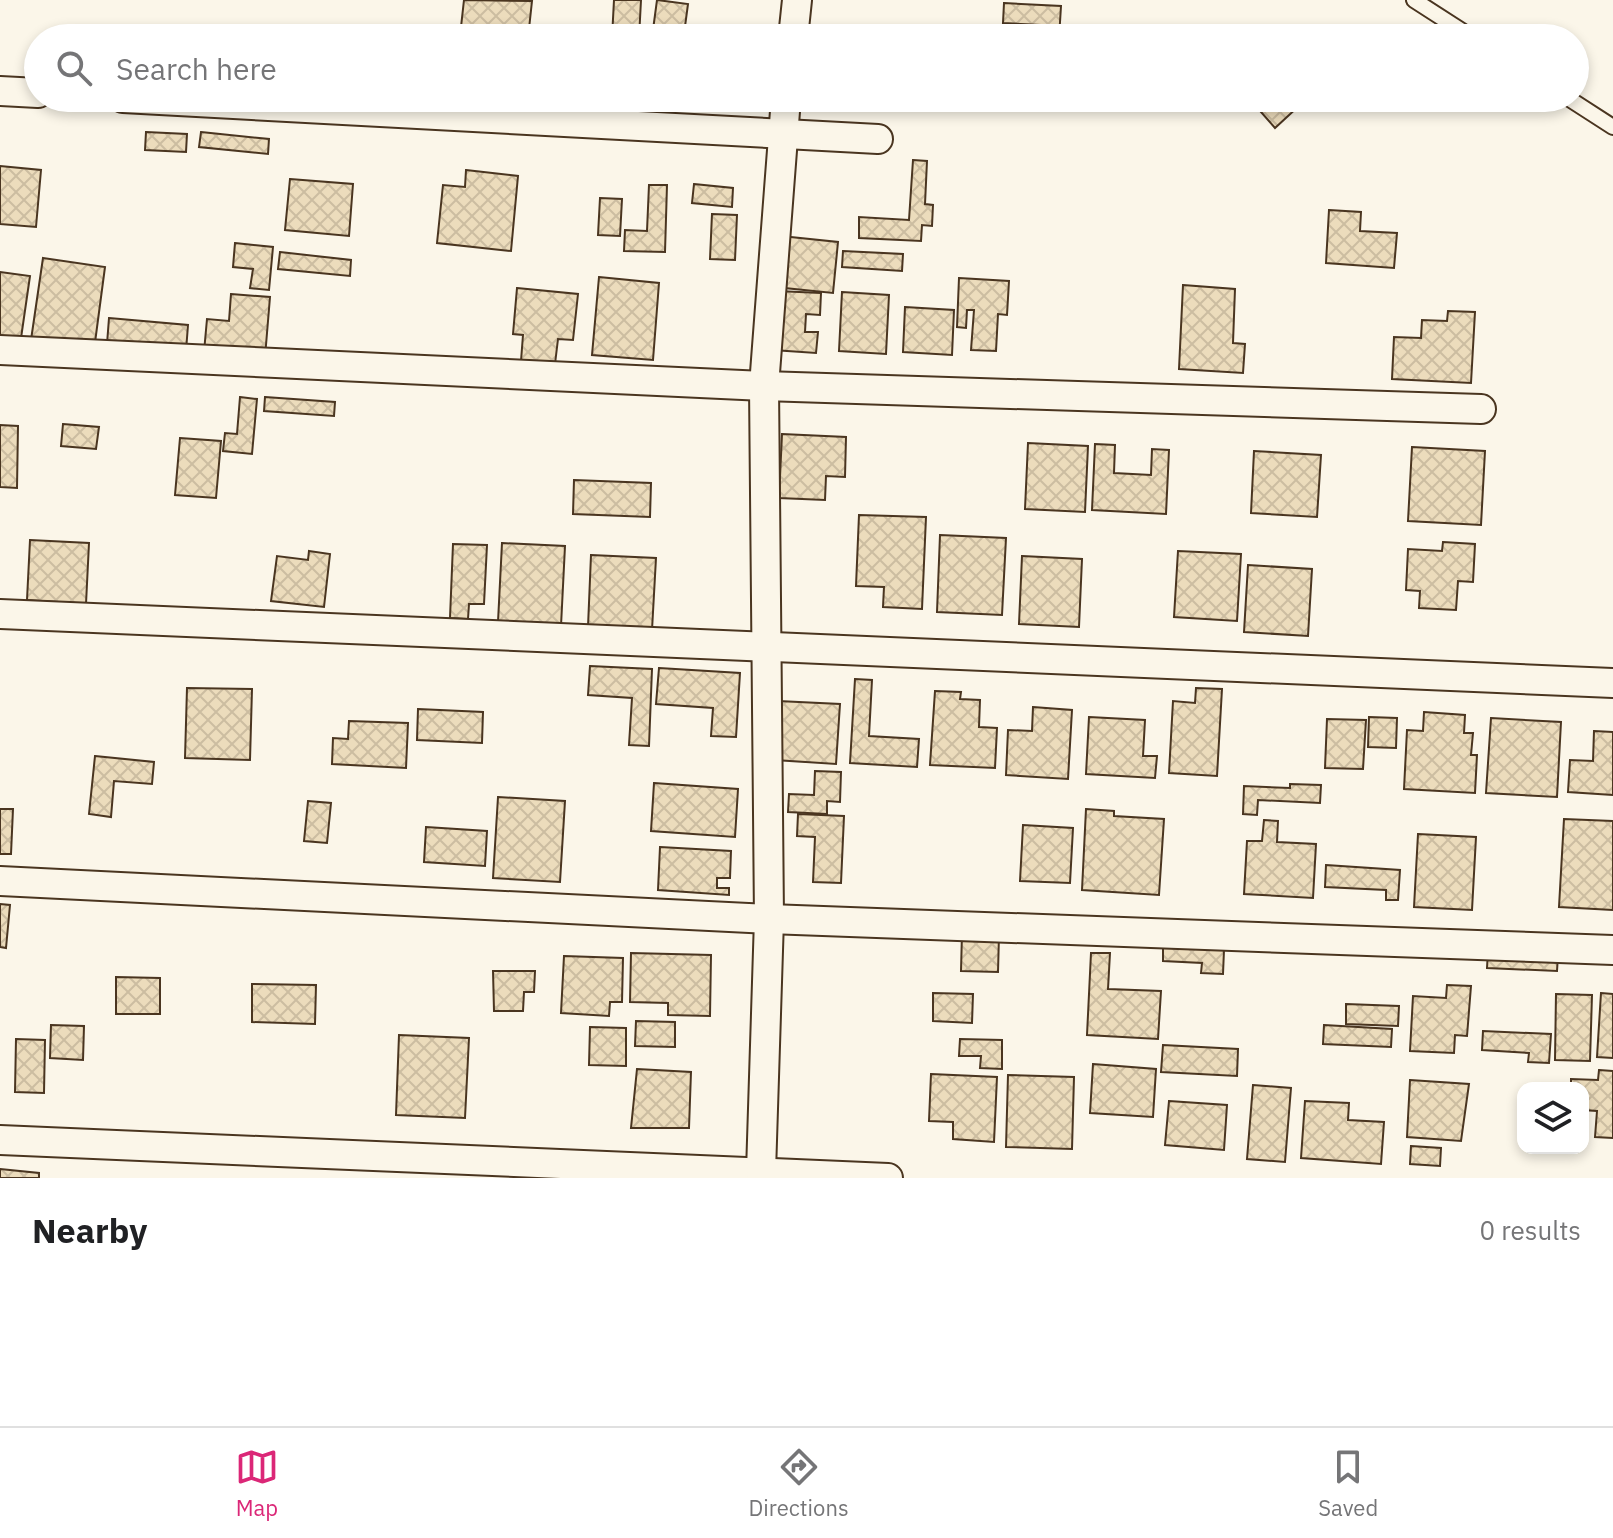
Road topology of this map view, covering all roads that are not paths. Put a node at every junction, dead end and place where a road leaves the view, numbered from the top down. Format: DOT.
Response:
graph roads {
  1 [pos="797,0"];
  2 [pos="1414,0"];
  3 [pos="794,24"];
  4 [pos="1451,24"];
  5 [pos="0,91"];
  6 [pos="24,92"];
  7 [pos="379,112"];
  8 [pos="784,112"];
  9 [pos="1589,112"];
  10 [pos="1613,127"];
  11 [pos="782,134"];
  12 [pos="878,139"];
  13 [pos="0,350"];
  14 [pos="764,386"];
  15 [pos="1481,409"];
  16 [pos="0,614"];
  17 [pos="766,645"];
  18 [pos="1613,683"];
  19 [pos="0,881"];
  20 [pos="769,919"];
  21 [pos="1613,950"];
  22 [pos="0,1140"];
  23 [pos="761,1172"];
  24 [pos="855,1177"];
  25 [pos="888,1178"];
  1 -- 3 [label="street"];
  2 -- 4 [label="lane"];
  5 -- 6 [label="street"];
  7 -- 11 [label="street"];
  8 -- 11 [label="street"];
  9 -- 10 [label="lane"];
  11 -- 12 [label="street"];
  11 -- 14 [label="street"];
  13 -- 14 [label="street"];
  14 -- 15 [label="street"];
  14 -- 17 [label="street"];
  16 -- 17 [label="street"];
  17 -- 18 [label="street"];
  17 -- 20 [label="street"];
  19 -- 20 [label="street"];
  20 -- 21 [label="street"];
  20 -- 23 [label="street"];
  22 -- 23 [label="street"];
  23 -- 24 [label="street"];
  24 -- 25 [label="street"];
}
